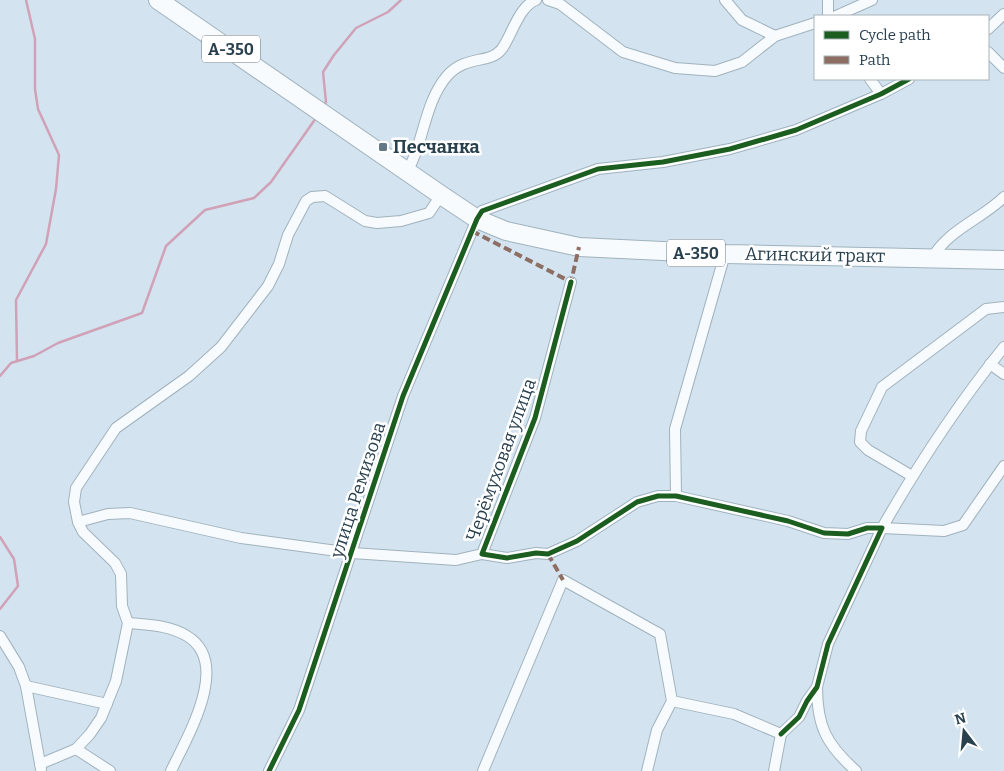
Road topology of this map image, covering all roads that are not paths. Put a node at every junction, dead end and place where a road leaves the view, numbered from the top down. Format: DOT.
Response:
graph roads {
  1 [pos="158,0"];
  2 [pos="536,0"];
  3 [pos="548,0"];
  4 [pos="724,0"];
  5 [pos="828,0"];
  6 [pos="872,0"];
  7 [pos="1004,14"];
  8 [pos="828,15"];
  9 [pos="838,15"];
  10 [pos="814,23"];
  11 [pos="989,28"];
  12 [pos="775,36"];
  13 [pos="989,53"];
  14 [pos="1004,68"];
  15 [pos="871,80"];
  16 [pos="907,80"];
  17 [pos="881,94"];
  18 [pos="407,172"];
  19 [pos="441,196"];
  20 [pos="1004,197"];
  21 [pos="477,219"];
  22 [pos="725,254"];
  23 [pos="933,257"];
  24 [pos="1004,260"];
  25 [pos="571,282"];
  26 [pos="1004,307"];
  27 [pos="1004,347"];
  28 [pos="990,364"];
  29 [pos="1004,374"];
  30 [pos="1004,466"];
  31 [pos="912,476"];
  32 [pos="676,496"];
  33 [pos="78,522"];
  34 [pos="882,528"];
  35 [pos="352,553"];
  36 [pos="482,554"];
  37 [pos="128,623"];
  38 [pos="2,638"];
  39 [pos="26,686"];
  40 [pos="817,687"];
  41 [pos="672,701"];
  42 [pos="106,704"];
  43 [pos="781,734"];
  44 [pos="76,749"];
  45 [pos="41,768"];
  46 [pos="110,771"];
  47 [pos="172,771"];
  48 [pos="268,771"];
  49 [pos="483,771"];
  50 [pos="647,771"];
  51 [pos="774,771"];
  52 [pos="856,771"];
  1 -- 18 [label="highway, Агинский тракт / А-350"];
  2 -- 18 [label="street"];
  3 -- 12 [label="street"];
  4 -- 12 [label="street"];
  5 -- 8 [label="street"];
  6 -- 9 [label="street"];
  7 -- 11 [label="street"];
  10 -- 12 [label="street"];
  13 -- 14 [label="street"];
  15 -- 17 [label="street"];
  16 -- 17 [label="street"];
  17 -- 21 [label="street"];
  18 -- 19 [label="highway, Агинский тракт / А-350"];
  19 -- 21 [label="highway, Агинский тракт / А-350"];
  19 -- 33 [label="street"];
  20 -- 23 [label="street"];
  21 -- 22 [label="highway, Агинский тракт / А-350"];
  21 -- 35 [label="street, улица Ремизова"];
  22 -- 23 [label="highway, Агинский тракт / А-350"];
  22 -- 32 [label="street"];
  23 -- 24 [label="highway, Агинский тракт / А-350"];
  25 -- 36 [label="street, Черёмуховая улица"];
  26 -- 31 [label="street"];
  27 -- 28 [label="street"];
  28 -- 29 [label="street"];
  28 -- 31 [label="street"];
  30 -- 34 [label="street"];
  31 -- 34 [label="street"];
  32 -- 34 [label="street"];
  32 -- 36 [label="street, Черёмуховая улица"];
  33 -- 35 [label="street"];
  33 -- 37 [label="street"];
  34 -- 40 [label="street"];
  35 -- 36 [label="street"];
  35 -- 48 [label="street, улица Ремизова"];
  37 -- 42 [label="street"];
  37 -- 47 [label="street"];
  38 -- 39 [label="street"];
  39 -- 42 [label="street"];
  39 -- 45 [label="street"];
  40 -- 43 [label="street"];
  40 -- 52 [label="street"];
  41 -- 43 [label="street"];
  41 -- 49 [label="street"];
  41 -- 50 [label="street"];
  42 -- 44 [label="street"];
  43 -- 51 [label="street"];
  44 -- 45 [label="street"];
  44 -- 46 [label="street"];
}
